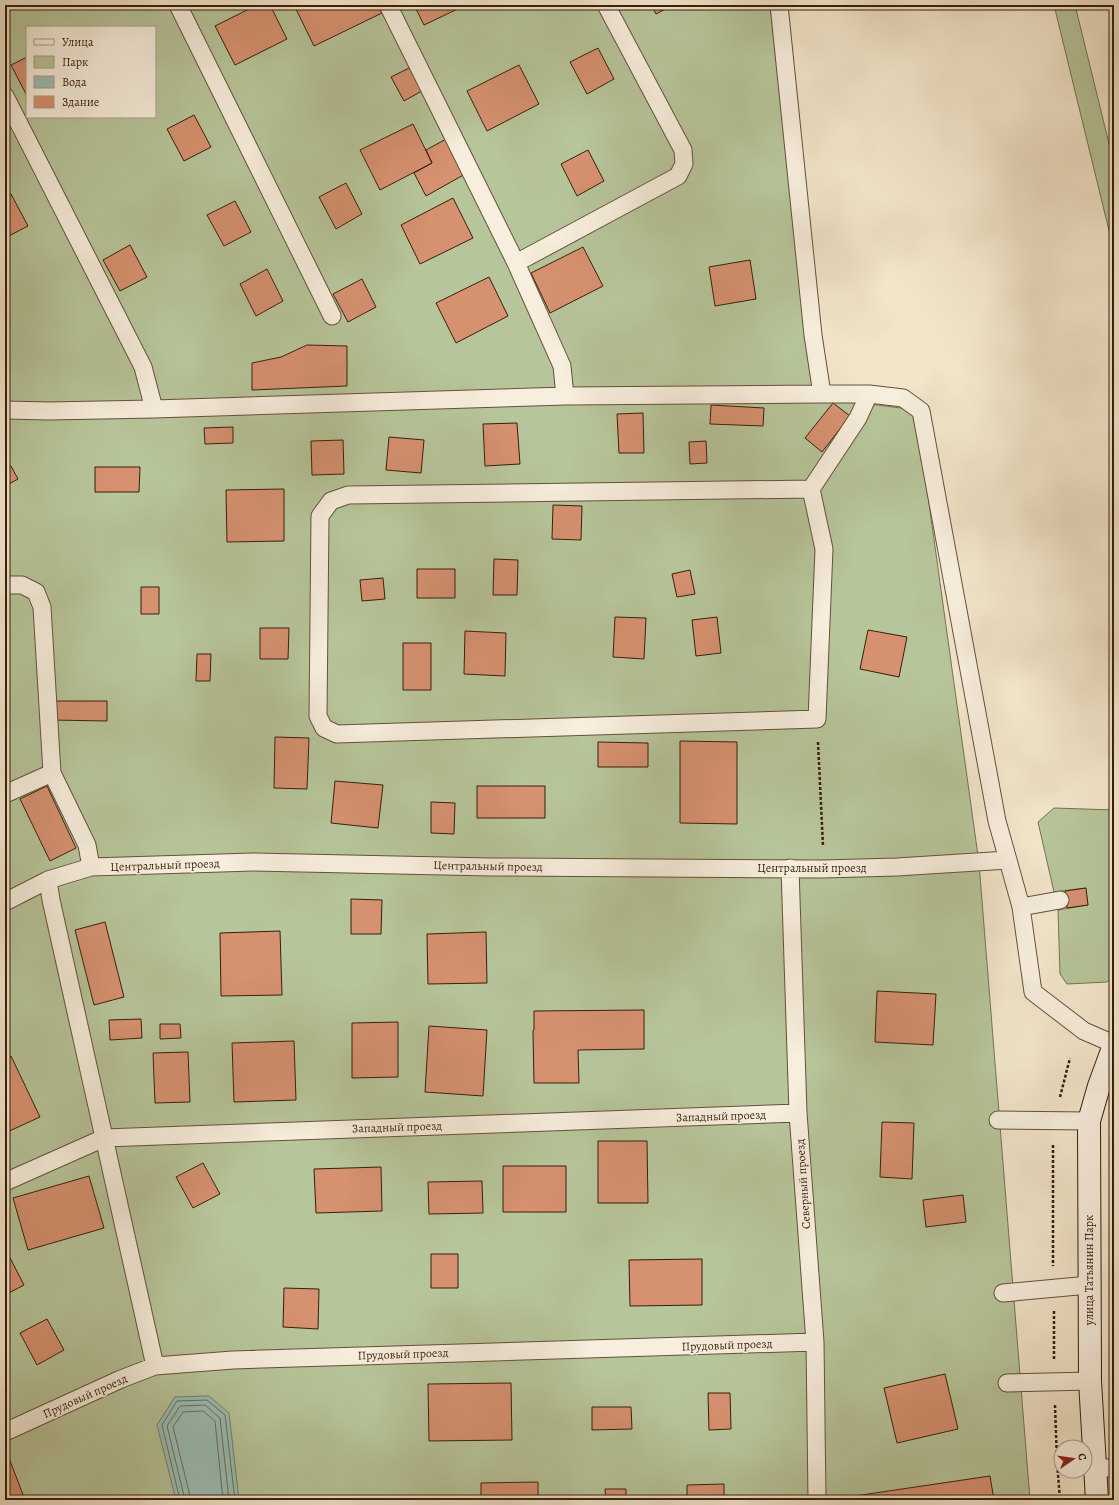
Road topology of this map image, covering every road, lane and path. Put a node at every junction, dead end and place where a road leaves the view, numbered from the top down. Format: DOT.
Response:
graph roads {
  1 [pos="178,5"];
  2 [pos="388,5"];
  3 [pos="606,5"];
  4 [pos="779,5"];
  5 [pos="5,96"];
  6 [pos="516,263"];
  7 [pos="332,316"];
  8 [pos="822,394"];
  9 [pos="869,394"];
  10 [pos="565,396"];
  11 [pos="154,409"];
  12 [pos="5,410"];
  13 [pos="811,489"];
  14 [pos="5,585"];
  15 [pos="816,719"];
  16 [pos="52,773"];
  17 [pos="5,794"];
  18 [pos="1008,860"];
  19 [pos="91,867"];
  20 [pos="790,868"];
  21 [pos="823,869"];
  22 [pos="48,880"];
  23 [pos="1060,900"];
  24 [pos="5,902"];
  25 [pos="1021,907"];
  26 [pos="1114,1044"];
  27 [pos="798,1113"];
  28 [pos="998,1120"];
  29 [pos="1089,1121"];
  30 [pos="104,1138"];
  31 [pos="5,1182"];
  32 [pos="1089,1285"];
  33 [pos="1003,1293"];
  34 [pos="815,1342"];
  35 [pos="155,1366"];
  36 [pos="1090,1381"];
  37 [pos="1007,1383"];
  38 [pos="5,1432"];
  39 [pos="1105,1468"];
  40 [pos="817,1500"];
  41 [pos="1097,1500"];
  1 -- 7 [label="lane"];
  2 -- 6 [label="lane"];
  3 -- 6 [label="lane"];
  4 -- 8 [label="lane"];
  5 -- 11 [label="lane"];
  6 -- 10 [label="lane"];
  8 -- 9 [label="lane"];
  8 -- 10 [label="lane"];
  9 -- 13 [label="lane"];
  9 -- 18 [label="lane"];
  10 -- 11 [label="lane"];
  11 -- 12 [label="lane"];
  13 -- 15 [label="lane"];
  13 -- 15 [label="lane"];
  14 -- 16 [label="lane"];
  15 -- 21 [label="path"];
  16 -- 17 [label="lane"];
  16 -- 19 [label="lane"];
  18 -- 21 [label="lane, Центральный проезд"];
  18 -- 25 [label="lane"];
  19 -- 20 [label="lane, Центральный проезд"];
  19 -- 22 [label="lane, Центральный проезд"];
  20 -- 21 [label="lane, Центральный проезд"];
  20 -- 27 [label="lane, Северный проезд"];
  22 -- 24 [label="lane, Центральный проезд"];
  22 -- 30 [label="lane"];
  23 -- 25 [label="lane"];
  25 -- 26 [label="lane"];
  26 -- 29 [label="street, улица Татьянин Парк"];
  27 -- 30 [label="lane, Западный проезд"];
  27 -- 34 [label="lane, Северный проезд"];
  28 -- 29 [label="lane"];
  29 -- 32 [label="street, улица Татьянин Парк"];
  30 -- 31 [label="lane, Западный проезд"];
  30 -- 35 [label="lane"];
  32 -- 33 [label="lane"];
  32 -- 36 [label="street, улица Татьянин Парк"];
  34 -- 35 [label="lane, Прудовый проезд"];
  34 -- 40 [label="lane, Северный проезд"];
  35 -- 38 [label="lane, Прудовый проезд"];
  36 -- 37 [label="lane"];
  36 -- 39 [label="street, улица Татьянин Парк"];
  39 -- 41 [label="street, улица Татьянин Парк"];
}
